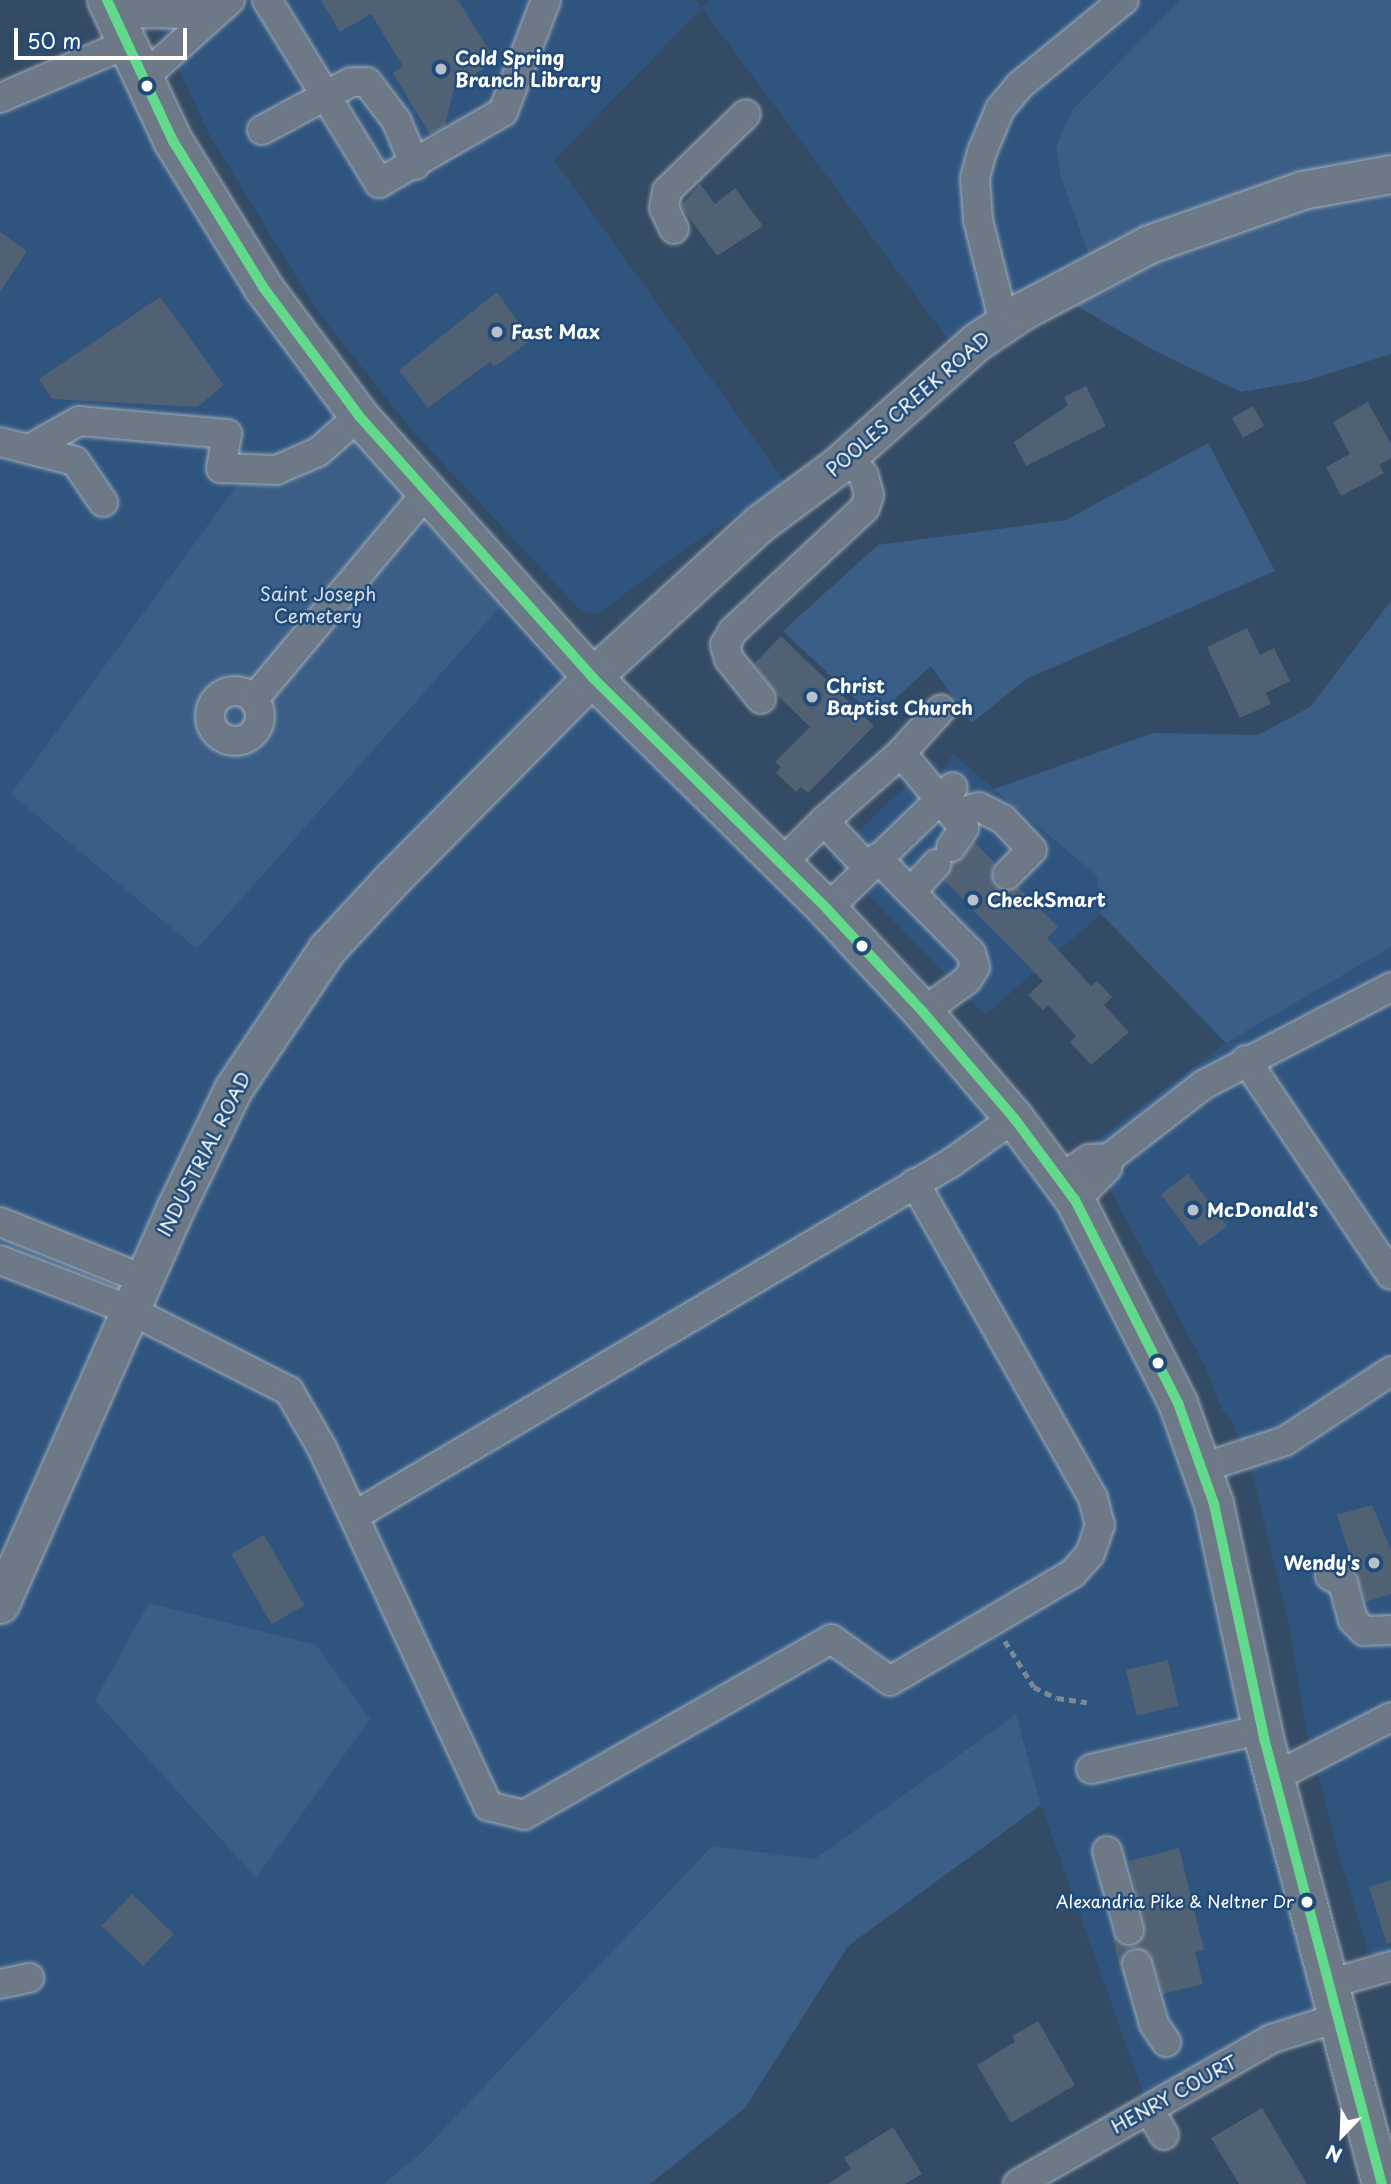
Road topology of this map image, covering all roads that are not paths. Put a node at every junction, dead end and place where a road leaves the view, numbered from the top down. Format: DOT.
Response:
graph roads {
  1 [pos="267,0"];
  2 [pos="546,0"];
  3 [pos="1124,0"];
  4 [pos="219,7"];
  5 [pos="116,19"];
  6 [pos="143,78"];
  7 [pos="325,95"];
  8 [pos="0,98"];
  9 [pos="746,114"];
  10 [pos="262,130"];
  11 [pos="415,165"];
  12 [pos="1391,174"];
  13 [pos="674,229"];
  14 [pos="1004,323"];
  15 [pos="359,416"];
  16 [pos="0,442"];
  17 [pos="31,448"];
  18 [pos="849,456"];
  19 [pos="426,493"];
  20 [pos="103,502"];
  21 [pos="592,677"];
  22 [pos="254,699"];
  23 [pos="761,699"];
  24 [pos="941,709"];
  25 [pos="901,753"];
  26 [pos="949,800"];
  27 [pos="824,821"];
  28 [pos="872,862"];
  29 [pos="781,864"];
  30 [pos="1007,875"];
  31 [pos="911,892"];
  32 [pos="827,909"];
  33 [pos="1391,988"];
  34 [pos="923,1012"];
  35 [pos="1246,1060"];
  36 [pos="1014,1118"];
  37 [pos="915,1183"];
  38 [pos="1067,1190"];
  39 [pos="0,1222"];
  40 [pos="0,1260"];
  41 [pos="1391,1275"];
  42 [pos="137,1295"];
  43 [pos="1391,1371"];
  44 [pos="1202,1468"];
  45 [pos="354,1516"];
  46 [pos="1330,1576"];
  47 [pos="0,1604"];
  48 [pos="1391,1630"];
  49 [pos="1391,1717"];
  50 [pos="1263,1730"];
  51 [pos="1091,1769"];
  52 [pos="1275,1777"];
  53 [pos="1107,1851"];
  54 [pos="1129,1930"];
  55 [pos="1137,1964"];
  56 [pos="1391,1966"];
  57 [pos="29,1978"];
  58 [pos="0,1984"];
  59 [pos="1333,2001"];
  60 [pos="1166,2042"];
  61 [pos="1149,2109"];
  62 [pos="1164,2135"];
  63 [pos="1382,2163"];
  64 [pos="1018,2184"];
  1 -- 7 [label="street"];
  2 -- 11 [label="street"];
  3 -- 14 [label="street"];
  4 -- 5 [label="street"];
  4 -- 6 [label="street"];
  5 -- 6 [label="highway"];
  5 -- 8 [label="street"];
  6 -- 15 [label="highway"];
  7 -- 10 [label="street"];
  7 -- 11 [label="street"];
  7 -- 11 [label="street"];
  9 -- 13 [label="street"];
  12 -- 14 [label="main road, POOLES CREEK ROAD"];
  14 -- 18 [label="main road, POOLES CREEK ROAD"];
  15 -- 17 [label="street"];
  15 -- 19 [label="highway"];
  16 -- 17 [label="street"];
  17 -- 20 [label="street"];
  18 -- 21 [label="main road, POOLES CREEK ROAD"];
  18 -- 23 [label="street"];
  19 -- 21 [label="highway"];
  19 -- 22 [label="street"];
  21 -- 29 [label="highway"];
  21 -- 42 [label="main road, INDUSTRIAL ROAD"];
  24 -- 25 [label="street"];
  25 -- 26 [label="street"];
  25 -- 27 [label="street"];
  26 -- 28 [label="street"];
  26 -- 30 [label="street"];
  26 -- 31 [label="street"];
  27 -- 28 [label="street"];
  27 -- 29 [label="street"];
  28 -- 31 [label="street"];
  28 -- 32 [label="street"];
  29 -- 32 [label="highway"];
  31 -- 34 [label="street"];
  32 -- 34 [label="highway"];
  33 -- 35 [label="street"];
  34 -- 36 [label="highway"];
  35 -- 38 [label="street"];
  35 -- 41 [label="street"];
  36 -- 37 [label="street"];
  36 -- 38 [label="highway"];
  37 -- 45 [label="street"];
  37 -- 45 [label="street"];
  38 -- 44 [label="highway"];
  39 -- 42 [label="street"];
  40 -- 42 [label="street"];
  42 -- 45 [label="street"];
  42 -- 47 [label="main road, INDUSTRIAL ROAD"];
  43 -- 44 [label="street"];
  44 -- 50 [label="highway"];
  46 -- 48 [label="street"];
  49 -- 52 [label="street"];
  50 -- 51 [label="street"];
  50 -- 52 [label="highway"];
  52 -- 59 [label="highway"];
  53 -- 54 [label="street"];
  55 -- 60 [label="street"];
  56 -- 59 [label="street, HENRY COURT"];
  57 -- 58 [label="street"];
  59 -- 61 [label="street, HENRY COURT"];
  59 -- 63 [label="highway"];
  61 -- 62 [label="street"];
  61 -- 64 [label="street, HENRY COURT"];
}
